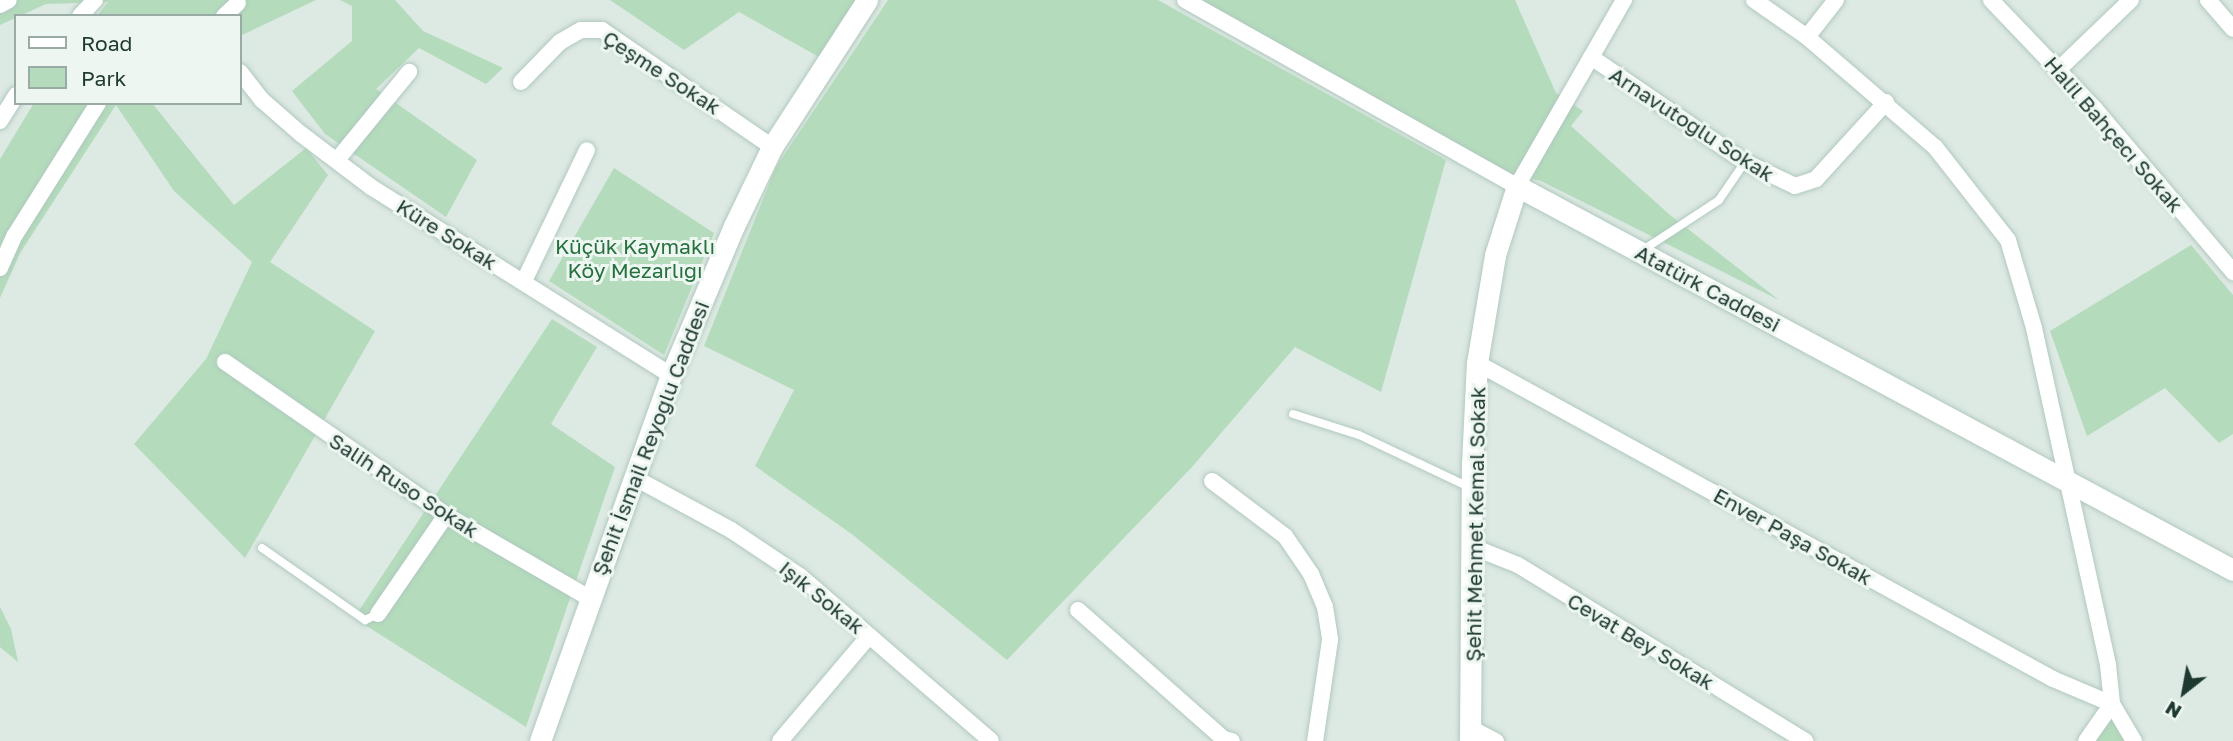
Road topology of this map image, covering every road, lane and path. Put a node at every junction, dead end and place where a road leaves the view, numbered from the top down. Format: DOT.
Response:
graph roads {
  1 [pos="9,0"];
  2 [pos="95,0"];
  3 [pos="867,0"];
  4 [pos="1185,0"];
  5 [pos="1625,0"];
  6 [pos="1754,0"];
  7 [pos="1836,0"];
  8 [pos="1991,0"];
  9 [pos="2131,0"];
  10 [pos="2208,0"];
  11 [pos="238,3"];
  12 [pos="0,5"];
  13 [pos="82,14"];
  14 [pos="225,14"];
  15 [pos="2233,29"];
  16 [pos="1807,37"];
  17 [pos="1591,57"];
  18 [pos="2058,70"];
  19 [pos="409,72"];
  20 [pos="242,75"];
  21 [pos="520,82"];
  22 [pos="14,99"];
  23 [pos="1886,102"];
  24 [pos="97,105"];
  25 [pos="0,121"];
  26 [pos="772,147"];
  27 [pos="587,150"];
  28 [pos="337,160"];
  29 [pos="1745,162"];
  30 [pos="1517,186"];
  31 [pos="1640,252"];
  32 [pos="0,268"];
  33 [pos="2233,272"];
  34 [pos="524,281"];
  35 [pos="225,362"];
  36 [pos="1477,363"];
  37 [pos="671,375"];
  38 [pos="1293,415"];
  39 [pos="635,478"];
  40 [pos="2065,478"];
  41 [pos="1212,481"];
  42 [pos="1472,488"];
  43 [pos="446,515"];
  44 [pos="1473,547"];
  45 [pos="262,548"];
  46 [pos="2233,570"];
  47 [pos="589,598"];
  48 [pos="1077,610"];
  49 [pos="378,614"];
  50 [pos="869,636"];
  51 [pos="2112,704"];
  52 [pos="1471,735"];
  53 [pos="1226,740"];
  54 [pos="540,741"];
  55 [pos="780,741"];
  56 [pos="991,741"];
  57 [pos="1314,741"];
  58 [pos="1496,741"];
  59 [pos="1805,741"];
  60 [pos="2086,741"];
  61 [pos="2134,741"];
  1 -- 12 [label="street"];
  2 -- 13 [label="street"];
  3 -- 26 [label="street, Şehit İsmail Reyoğlu Caddesi"];
  4 -- 30 [label="street, Atatürk Caddesi"];
  5 -- 17 [label="street"];
  6 -- 16 [label="street"];
  7 -- 16 [label="street"];
  8 -- 18 [label="street, Halil Bahçecı Sokak"];
  9 -- 18 [label="street"];
  10 -- 15 [label="street"];
  11 -- 14 [label="street"];
  16 -- 23 [label="street"];
  17 -- 29 [label="street, Arnavutoğlu Sokak"];
  17 -- 30 [label="street"];
  18 -- 33 [label="street, Halil Bahçecı Sokak"];
  19 -- 28 [label="street"];
  20 -- 28 [label="street, Küre Sokak"];
  21 -- 26 [label="street, Çeşme Sokak"];
  22 -- 25 [label="street"];
  23 -- 29 [label="street, Arnavutoğlu Sokak"];
  23 -- 40 [label="street"];
  24 -- 32 [label="street"];
  26 -- 37 [label="street, Şehit İsmail Reyoğlu Caddesi"];
  27 -- 34 [label="street"];
  28 -- 34 [label="street, Küre Sokak"];
  29 -- 31 [label="lane"];
  30 -- 31 [label="street, Atatürk Caddesi"];
  30 -- 36 [label="street, Şehit Mehmet Kemal Sokak"];
  31 -- 40 [label="street, Atatürk Caddesi"];
  34 -- 37 [label="street, Küre Sokak"];
  35 -- 43 [label="street, Salih Ruso Sokak"];
  36 -- 42 [label="street, Şehit Mehmet Kemal Sokak"];
  36 -- 51 [label="street, Enver Paşa Sokak"];
  37 -- 39 [label="street, Şehit İsmail Reyoğlu Caddesi"];
  38 -- 42 [label="lane"];
  39 -- 47 [label="street, Şehit İsmail Reyoğlu Caddesi"];
  39 -- 50 [label="street, Işık Sokak"];
  40 -- 46 [label="street, Atatürk Caddesi"];
  40 -- 51 [label="street"];
  41 -- 57 [label="street"];
  42 -- 44 [label="street, Şehit Mehmet Kemal Sokak"];
  43 -- 47 [label="street, Salih Ruso Sokak"];
  43 -- 49 [label="street"];
  44 -- 52 [label="street, Şehit Mehmet Kemal Sokak"];
  44 -- 59 [label="street, Cevat Bey Sokak"];
  45 -- 49 [label="lane"];
  47 -- 54 [label="street, Şehit İsmail Reyoğlu Caddesi"];
  48 -- 53 [label="street"];
  50 -- 55 [label="street"];
  50 -- 56 [label="street, Işık Sokak"];
  51 -- 60 [label="street"];
  51 -- 61 [label="street"];
  52 -- 58 [label="street"];
}
